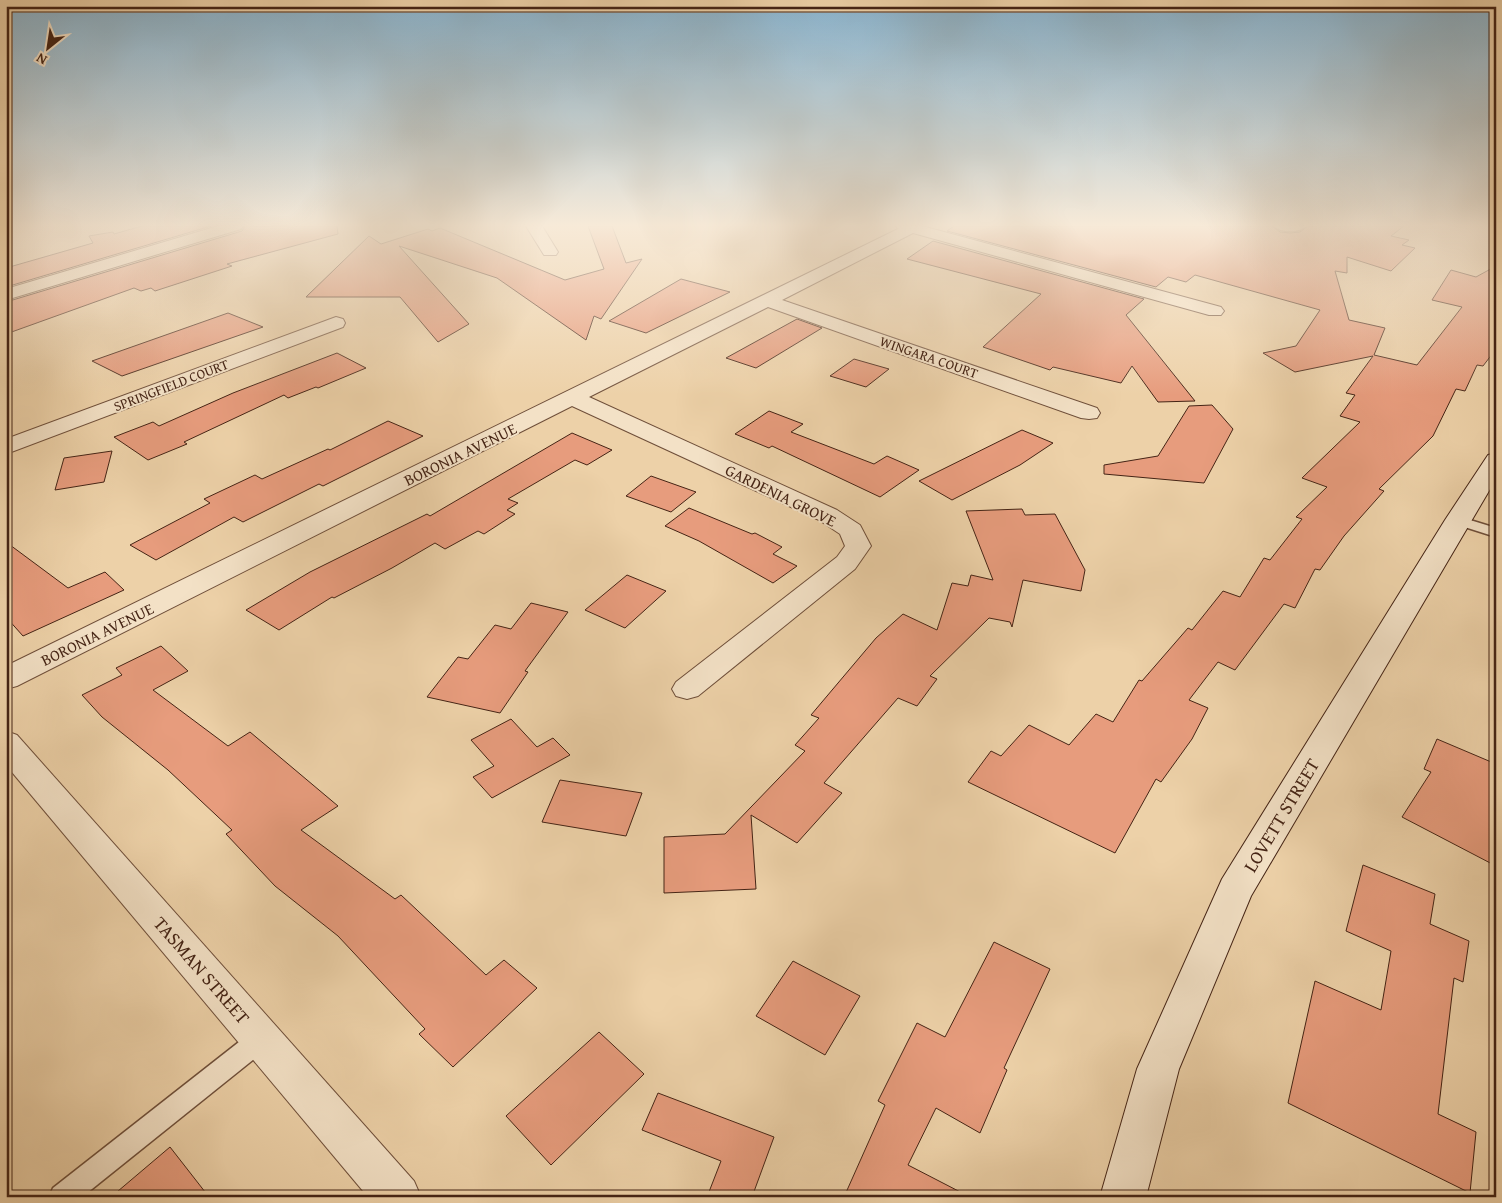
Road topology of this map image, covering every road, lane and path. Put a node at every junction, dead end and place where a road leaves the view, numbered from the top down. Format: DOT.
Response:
graph roads {
  1 [pos="49,282"];
  2 [pos="804,282"];
  3 [pos="1110,282"];
  4 [pos="6,295"];
  5 [pos="768,301"];
  6 [pos="1215,311"];
  7 [pos="336,323"];
  8 [pos="573,398"];
  9 [pos="1089,413"];
  10 [pos="6,446"];
  11 [pos="1496,460"];
  12 [pos="1457,520"];
  13 [pos="1496,533"];
  14 [pos="6,679"];
  15 [pos="687,689"];
  16 [pos="6,743"];
  17 [pos="262,1038"];
  18 [pos="62,1197"];
  19 [pos="398,1197"];
  20 [pos="1123,1197"];
  1 -- 4 [label="street"];
  2 -- 5 [label="street, BORONIA AVENUE"];
  3 -- 6 [label="street"];
  5 -- 8 [label="street, BORONIA AVENUE"];
  5 -- 9 [label="street, WINGARA COURT"];
  7 -- 10 [label="street, SPRINGFIELD COURT"];
  8 -- 14 [label="street, BORONIA AVENUE"];
  8 -- 15 [label="street, GARDENIA GROVE"];
  11 -- 12 [label="street, LOVETT STREET"];
  12 -- 13 [label="lane"];
  12 -- 20 [label="street, LOVETT STREET"];
  16 -- 17 [label="street, TASMAN STREET"];
  17 -- 18 [label="lane"];
  17 -- 19 [label="street, TASMAN STREET"];
}
